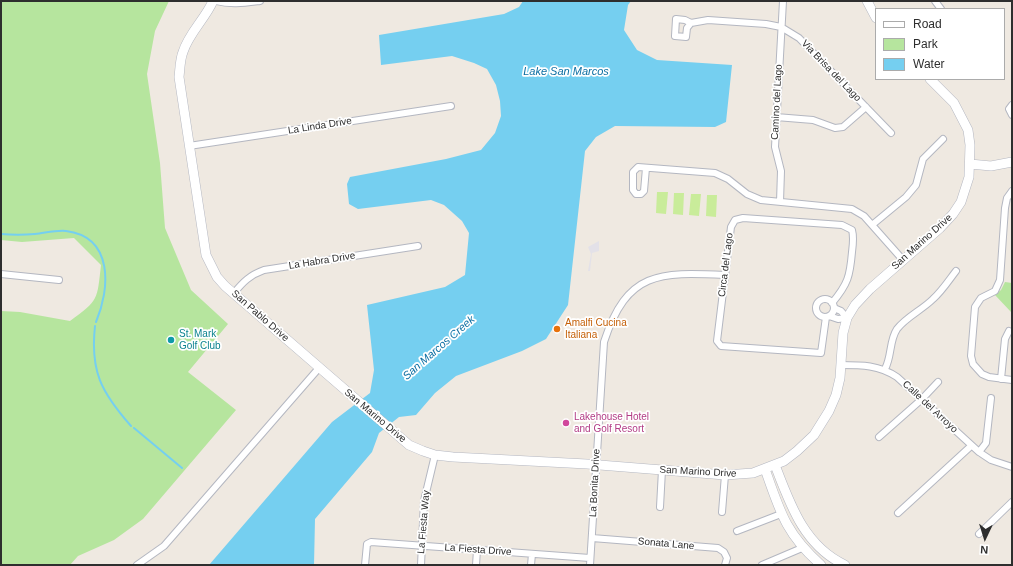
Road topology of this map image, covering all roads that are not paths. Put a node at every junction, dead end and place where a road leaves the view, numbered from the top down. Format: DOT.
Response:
graph roads {
  1 [pos="214,1"];
  2 [pos="260,1"];
  3 [pos="783,1"];
  4 [pos="867,1"];
  5 [pos="875,16"];
  6 [pos="691,23"];
  7 [pos="781,28"];
  8 [pos="931,80"];
  9 [pos="1012,105"];
  10 [pos="451,106"];
  11 [pos="866,107"];
  12 [pos="1012,116"];
  13 [pos="776,117"];
  14 [pos="892,133"];
  15 [pos="942,139"];
  16 [pos="189,146"];
  17 [pos="1012,162"];
  18 [pos="970,164"];
  19 [pos="646,168"];
  20 [pos="1012,191"];
  21 [pos="780,202"];
  22 [pos="872,225"];
  23 [pos="418,246"];
  24 [pos="903,260"];
  25 [pos="956,271"];
  26 [pos="1,274"];
  27 [pos="725,275"];
  28 [pos="59,280"];
  29 [pos="234,293"];
  30 [pos="833,306"];
  31 [pos="828,316"];
  32 [pos="847,318"];
  33 [pos="1009,331"];
  34 [pos="840,365"];
  35 [pos="319,368"];
  36 [pos="886,369"];
  37 [pos="1002,379"];
  38 [pos="1012,380"];
  39 [pos="938,382"];
  40 [pos="991,398"];
  41 [pos="922,399"];
  42 [pos="879,437"];
  43 [pos="971,446"];
  44 [pos="978,452"];
  45 [pos="435,455"];
  46 [pos="596,465"];
  47 [pos="775,465"];
  48 [pos="1012,467"];
  49 [pos="765,469"];
  50 [pos="662,470"];
  51 [pos="725,475"];
  52 [pos="1012,502"];
  53 [pos="660,507"];
  54 [pos="722,512"];
  55 [pos="781,514"];
  56 [pos="898,514"];
  57 [pos="737,531"];
  58 [pos="979,534"];
  59 [pos="592,538"];
  60 [pos="422,546"];
  61 [pos="802,548"];
  62 [pos="477,550"];
  63 [pos="532,554"];
  64 [pos="590,558"];
  65 [pos="137,565"];
  66 [pos="365,565"];
  67 [pos="421,565"];
  68 [pos="476,565"];
  69 [pos="531,565"];
  70 [pos="590,565"];
  71 [pos="725,565"];
  72 [pos="762,565"];
  73 [pos="821,565"];
  74 [pos="844,565"];
  1 -- 2 [label="street"];
  1 -- 16 [label="street, San Pablo Drive"];
  3 -- 7 [label="street, Camino del Lago"];
  4 -- 5 [label="street"];
  6 -- 7 [label="street, Via Brisa del Lago"];
  7 -- 11 [label="street, Via Brisa del Lago"];
  7 -- 13 [label="street, Camino del Lago"];
  8 -- 18 [label="street, San Marino Drive"];
  9 -- 12 [label="street"];
  10 -- 16 [label="street, La Linda Drive"];
  11 -- 13 [label="street"];
  11 -- 14 [label="street, Via Brisa del Lago"];
  13 -- 21 [label="street, Camino del Lago"];
  15 -- 22 [label="street"];
  16 -- 29 [label="street, San Pablo Drive"];
  17 -- 18 [label="street"];
  18 -- 24 [label="street, San Marino Drive"];
  19 -- 21 [label="street"];
  20 -- 37 [label="street"];
  21 -- 22 [label="street"];
  22 -- 24 [label="street"];
  23 -- 29 [label="street, La Habra Drive"];
  24 -- 32 [label="street, San Marino Drive"];
  25 -- 36 [label="street"];
  26 -- 28 [label="street"];
  27 -- 30 [label="street, Circa del Lago"];
  27 -- 31 [label="street, Circa del Lago"];
  27 -- 46 [label="street, La Bonita Drive"];
  29 -- 35 [label="street, San Pablo Drive"];
  30 -- 31 [label="street, Circa del Lago"];
  30 -- 31 [label="street"];
  30 -- 32 [label="street"];
  31 -- 32 [label="street"];
  32 -- 34 [label="street, San Marino Drive"];
  33 -- 37 [label="street"];
  34 -- 36 [label="street, Calle del Arroyo"];
  34 -- 47 [label="street, San Marino Drive"];
  35 -- 45 [label="street, San Marino Drive"];
  35 -- 65 [label="street"];
  36 -- 41 [label="street, Calle del Arroyo"];
  37 -- 38 [label="street"];
  39 -- 41 [label="street"];
  40 -- 44 [label="street"];
  41 -- 42 [label="street"];
  41 -- 43 [label="street, Calle del Arroyo"];
  43 -- 44 [label="street, Calle del Arroyo"];
  43 -- 56 [label="street"];
  44 -- 48 [label="street, Calle del Arroyo"];
  45 -- 46 [label="street, San Marino Drive"];
  45 -- 60 [label="street, La Fiesta Way"];
  46 -- 50 [label="street, San Marino Drive"];
  46 -- 59 [label="street, La Bonita Drive"];
  47 -- 49 [label="street, San Marino Drive"];
  47 -- 74 [label="street"];
  49 -- 51 [label="street, San Marino Drive"];
  49 -- 55 [label="street"];
  50 -- 51 [label="street, San Marino Drive"];
  50 -- 53 [label="street"];
  51 -- 54 [label="street"];
  52 -- 58 [label="street"];
  55 -- 57 [label="street"];
  55 -- 61 [label="street"];
  59 -- 64 [label="street, La Bonita Drive"];
  59 -- 71 [label="street, Sonata Lane"];
  60 -- 62 [label="street, La Fiesta Drive"];
  60 -- 66 [label="street, La Fiesta Drive"];
  60 -- 67 [label="street, La Fiesta Way"];
  61 -- 72 [label="street"];
  61 -- 73 [label="street"];
  62 -- 63 [label="street, La Fiesta Drive"];
  62 -- 68 [label="street"];
  63 -- 64 [label="street, La Fiesta Drive"];
  63 -- 69 [label="street"];
  64 -- 70 [label="street, La Bonita Drive"];
}
